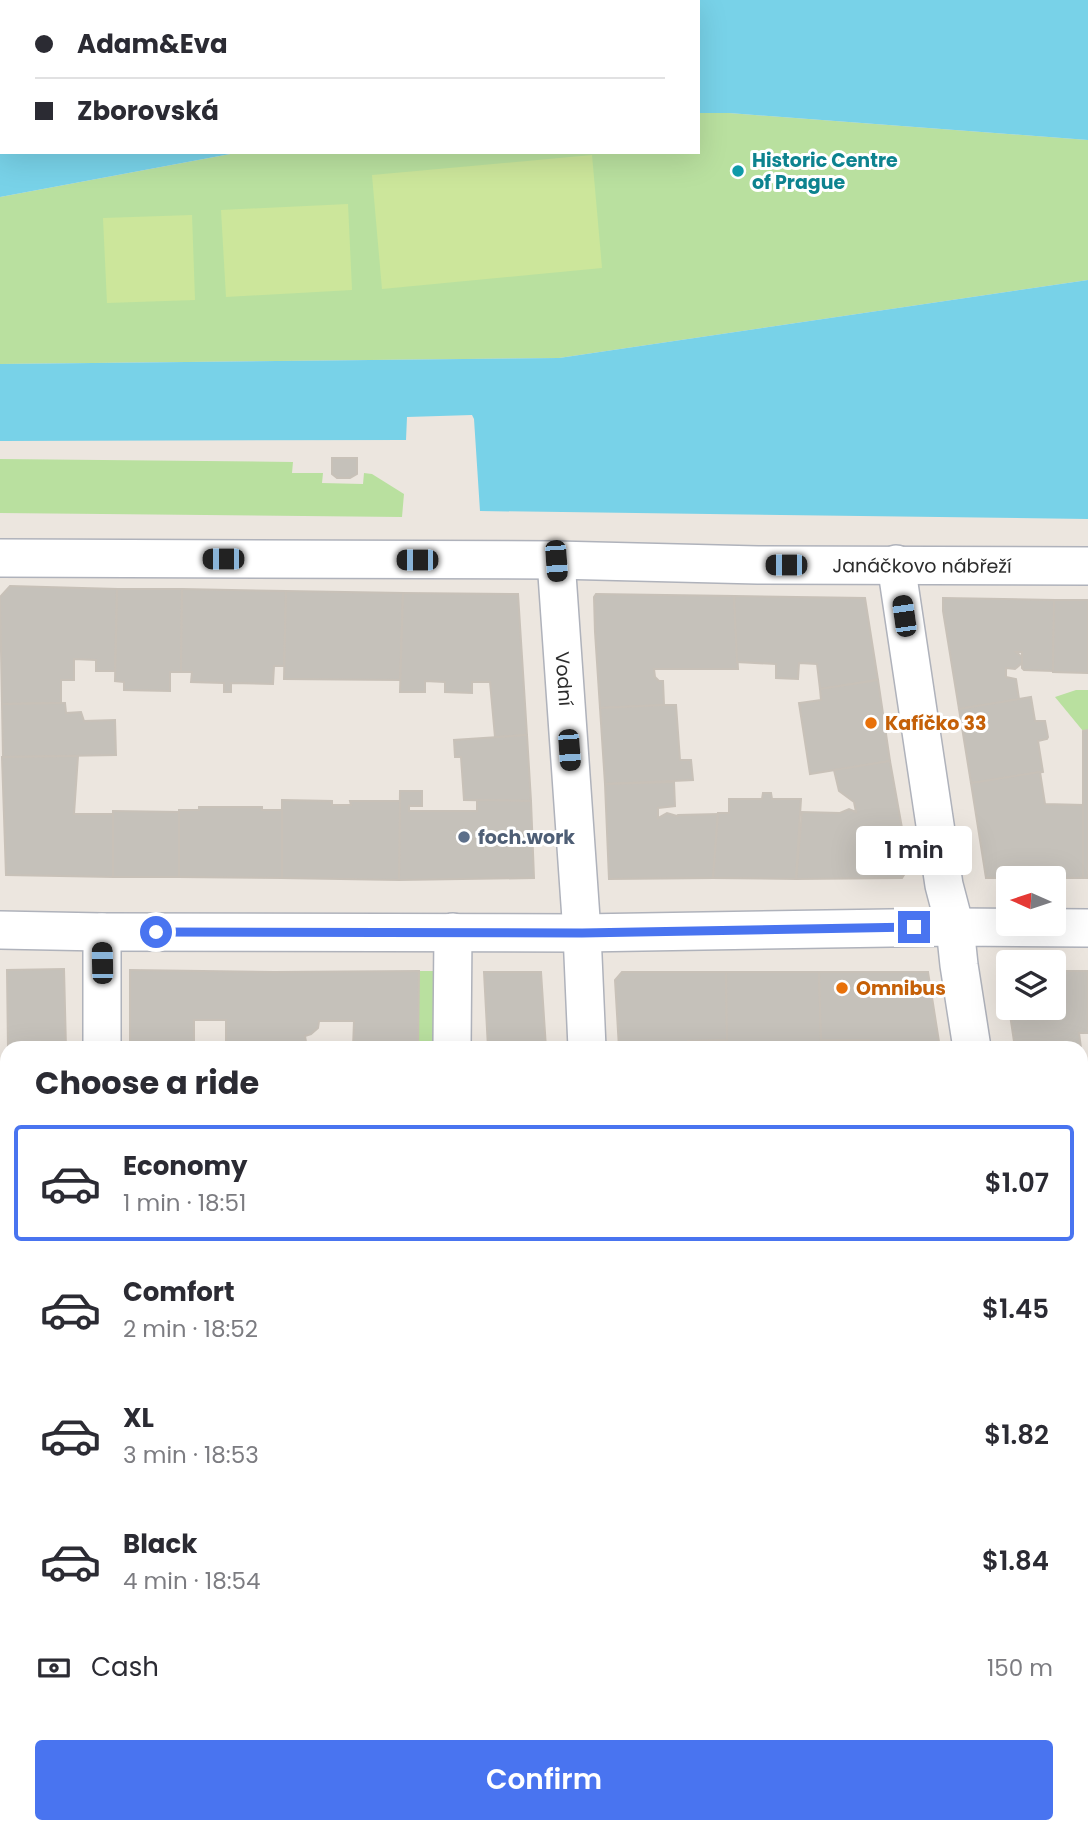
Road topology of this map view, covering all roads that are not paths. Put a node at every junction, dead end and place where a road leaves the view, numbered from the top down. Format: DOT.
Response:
graph roads {
  1 [pos="0,558"];
  2 [pos="556,561"];
  3 [pos="896,565"];
  4 [pos="1088,566"];
  5 [pos="955,927"];
  6 [pos="1088,928"];
  7 [pos="0,930"];
  8 [pos="102,932"];
  9 [pos="453,932"];
  10 [pos="582,933"];
  11 [pos="102,1041"];
  12 [pos="452,1041"];
  13 [pos="587,1041"];
  14 [pos="971,1041"];
  1 -- 2 [label="street, Janáčkovo nábřeží"];
  2 -- 3 [label="street, Janáčkovo nábřeží"];
  2 -- 10 [label="street, Vodní"];
  3 -- 4 [label="street, Janáčkovo nábřeží"];
  3 -- 5 [label="street"];
  5 -- 6 [label="street"];
  5 -- 10 [label="street"];
  5 -- 14 [label="street"];
  7 -- 8 [label="street"];
  8 -- 9 [label="street"];
  8 -- 11 [label="street"];
  9 -- 10 [label="street"];
  9 -- 12 [label="street"];
  10 -- 13 [label="street, Vodní"];
}
